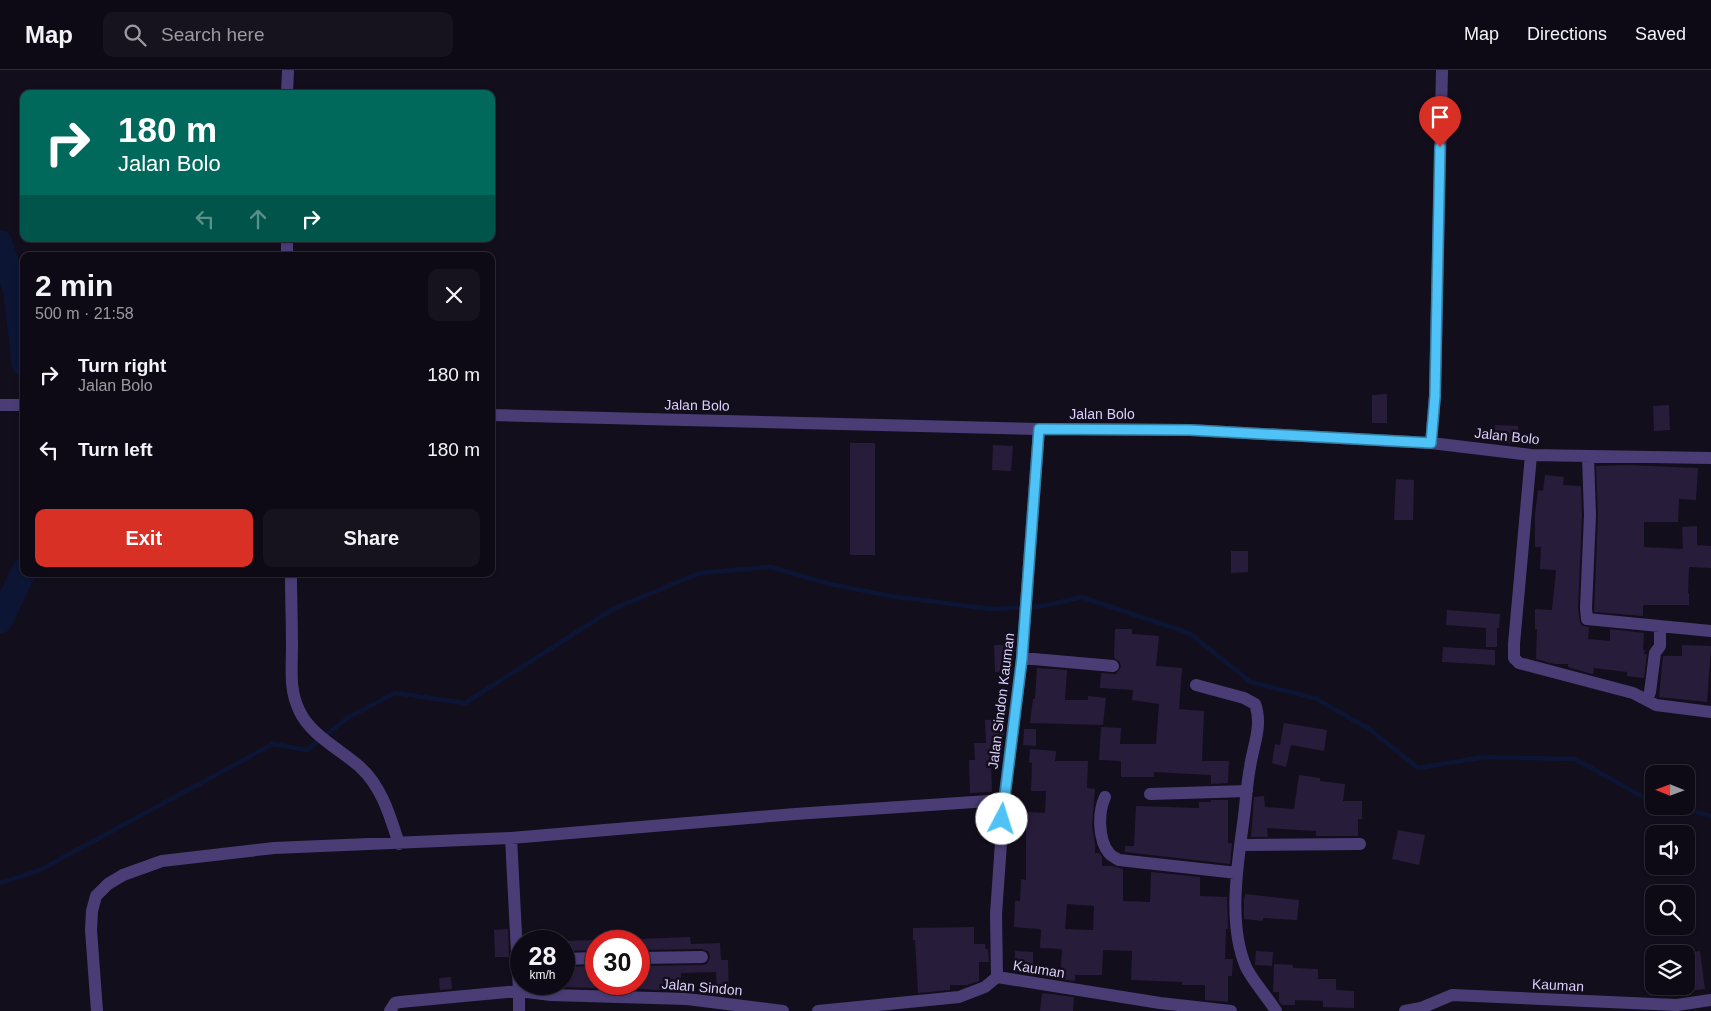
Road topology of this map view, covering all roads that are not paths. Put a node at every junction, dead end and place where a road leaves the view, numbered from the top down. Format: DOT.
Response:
graph roads {
  1 [pos="288,70"];
  2 [pos="1442,70"];
  3 [pos="288,90"];
  4 [pos="0,405"];
  5 [pos="20,406"];
  6 [pos="495,415"];
  7 [pos="1039,429"];
  8 [pos="1431,443"];
  9 [pos="1531,455"];
  10 [pos="1588,456"];
  11 [pos="1711,458"];
  12 [pos="291,577"];
  13 [pos="1660,627"];
  14 [pos="1711,631"];
  15 [pos="1022,658"];
  16 [pos="1113,666"];
  17 [pos="1196,685"];
  18 [pos="1647,700"];
  19 [pos="1711,712"];
  20 [pos="1247,791"];
  21 [pos="1150,794"];
  22 [pos="1105,797"];
  23 [pos="1004,800"];
  24 [pos="511,838"];
  25 [pos="399,844"];
  26 [pos="1360,844"];
  27 [pos="1240,845"];
  28 [pos="1237,873"];
  29 [pos="517,930"];
  30 [pos="702,957"];
  31 [pos="650,958"];
  32 [pos="997,977"];
  33 [pos="510,992"];
  34 [pos="519,995"];
  35 [pos="551,995"];
  36 [pos="1711,1000"];
  37 [pos="1167,1007"];
  38 [pos="97,1011"];
  39 [pos="390,1011"];
  40 [pos="519,1011"];
  41 [pos="784,1011"];
  42 [pos="818,1011"];
  43 [pos="1231,1011"];
  44 [pos="1276,1011"];
  45 [pos="1406,1011"];
  1 -- 3 [label="street"];
  2 -- 8 [label="street"];
  4 -- 5 [label="street"];
  6 -- 7 [label="street, Jalan Bolo"];
  7 -- 8 [label="street, Jalan Bolo"];
  7 -- 15 [label="street, Jalan Sindon Kauman"];
  8 -- 9 [label="street, Jalan Bolo"];
  9 -- 10 [label="street, Jalan Bolo"];
  9 -- 18 [label="street"];
  10 -- 11 [label="street, Jalan Bolo"];
  10 -- 13 [label="street"];
  12 -- 25 [label="street"];
  13 -- 14 [label="street"];
  13 -- 18 [label="street"];
  15 -- 16 [label="street"];
  15 -- 23 [label="street, Jalan Sindon Kauman"];
  17 -- 20 [label="street"];
  18 -- 19 [label="street"];
  20 -- 21 [label="street"];
  20 -- 27 [label="street"];
  22 -- 28 [label="street"];
  23 -- 24 [label="street"];
  23 -- 32 [label="street, Jalan Sindon Kauman"];
  24 -- 25 [label="street"];
  24 -- 29 [label="street"];
  25 -- 38 [label="street"];
  26 -- 27 [label="street"];
  27 -- 28 [label="street"];
  28 -- 44 [label="street"];
  30 -- 31 [label="street"];
  32 -- 37 [label="street, Kauman"];
  32 -- 42 [label="street, Kauman"];
  33 -- 39 [label="street, Jalan Sindon"];
  34 -- 40 [label="street"];
  35 -- 41 [label="street, Jalan Sindon"];
  36 -- 45 [label="street, Kauman"];
  37 -- 43 [label="street, Kauman"];
}
